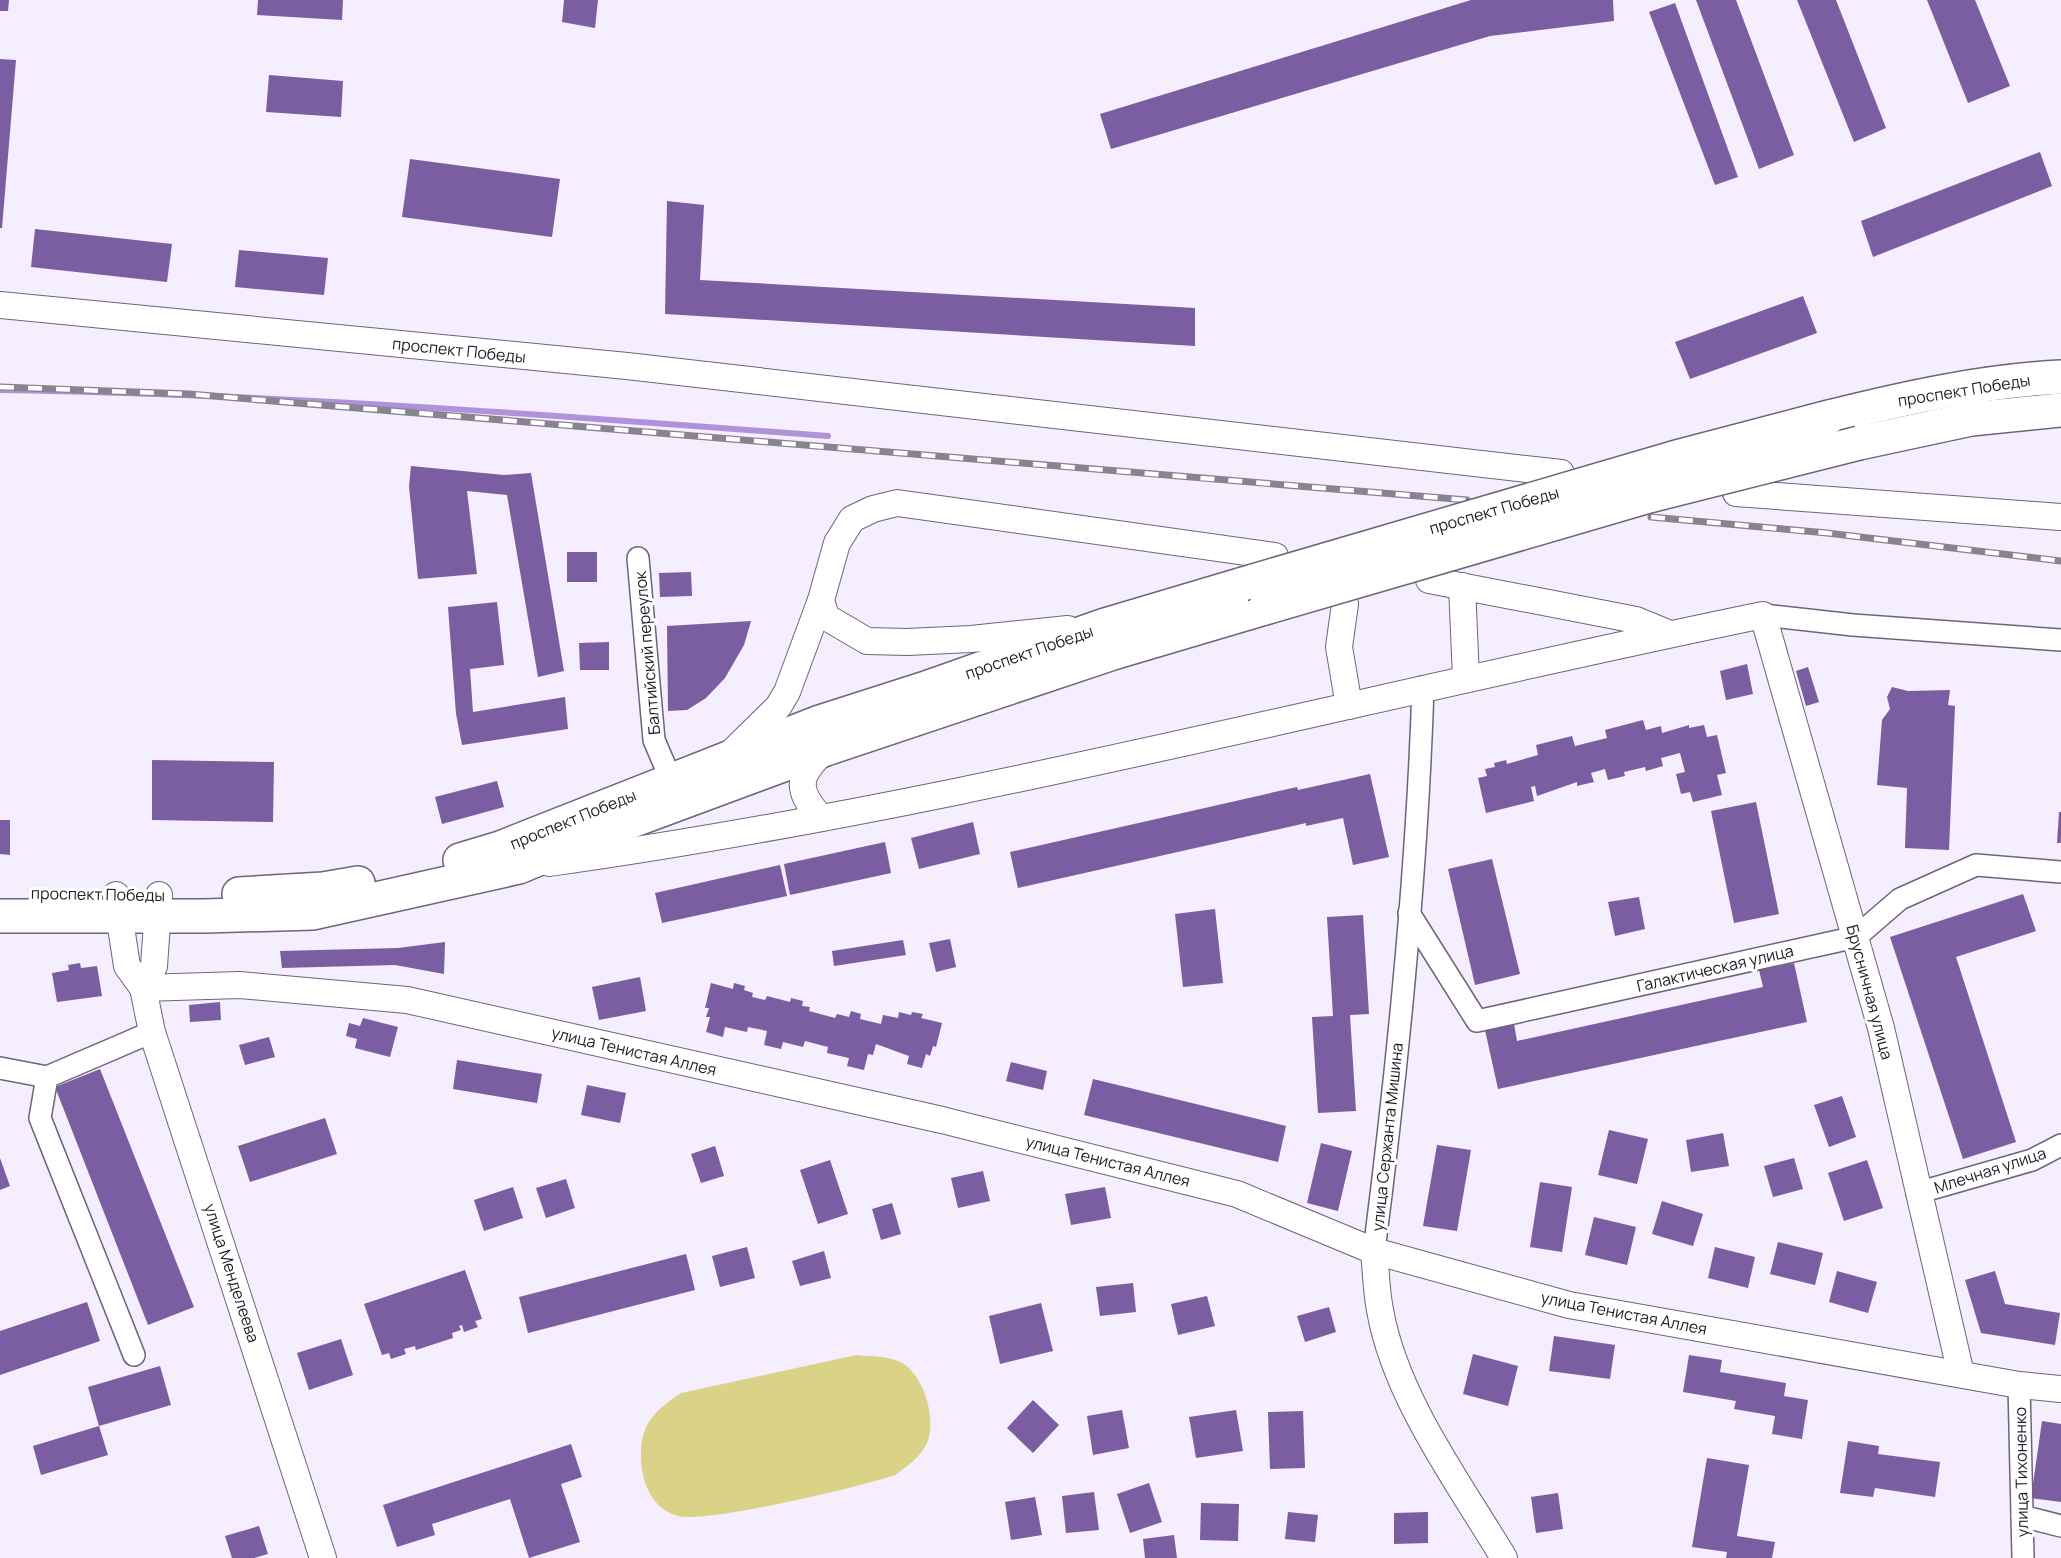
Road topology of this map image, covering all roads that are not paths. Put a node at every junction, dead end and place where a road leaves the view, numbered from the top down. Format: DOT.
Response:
graph roads {
  1 [pos="0,304"];
  2 [pos="2061,378"];
  3 [pos="2061,410"];
  4 [pos="1561,473"];
  5 [pos="1736,493"];
  6 [pos="2061,517"];
  7 [pos="1275,556"];
  8 [pos="638,558"];
  9 [pos="1429,580"];
  10 [pos="1462,586"];
  11 [pos="821,600"];
  12 [pos="1345,604"];
  13 [pos="1762,615"];
  14 [pos="1105,625"];
  15 [pos="1670,634"];
  16 [pos="2061,640"];
  17 [pos="1466,678"];
  18 [pos="1423,687"];
  19 [pos="1349,706"];
  20 [pos="826,749"];
  21 [pos="724,758"];
  22 [pos="671,780"];
  23 [pos="821,818"];
  24 [pos="519,867"];
  25 [pos="2061,872"];
  26 [pos="0,893"];
  27 [pos="117,906"];
  28 [pos="158,906"];
  29 [pos="1409,913"];
  30 [pos="0,916"];
  31 [pos="1856,937"];
  32 [pos="144,988"];
  33 [pos="152,1032"];
  34 [pos="0,1068"];
  35 [pos="47,1077"];
  36 [pos="2061,1145"];
  37 [pos="1917,1193"];
  38 [pos="1374,1251"];
  39 [pos="134,1355"];
  40 [pos="1961,1374"];
  41 [pos="2019,1385"];
  42 [pos="2061,1389"];
  43 [pos="2022,1516"];
  44 [pos="2061,1526"];
  45 [pos="323,1558"];
  46 [pos="1504,1558"];
  47 [pos="2023,1558"];
  1 -- 4 [label="street, проспект Победы"];
  2 -- 14 [label="main road, проспект Победы, bridge"];
  3 -- 20 [label="main road, проспект Победы, bridge"];
  5 -- 6 [label="street"];
  7 -- 11 [label="street"];
  8 -- 22 [label="street, Балтийский переулок"];
  9 -- 10 [label="street"];
  10 -- 15 [label="street"];
  10 -- 17 [label="street"];
  11 -- 14 [label="street"];
  11 -- 21 [label="street"];
  12 -- 19 [label="street"];
  13 -- 15 [label="street"];
  13 -- 16 [label="street"];
  13 -- 31 [label="street, Брусничная улица"];
  14 -- 21 [label="main road, проспект Победы"];
  15 -- 17 [label="street"];
  17 -- 18 [label="street"];
  18 -- 19 [label="street"];
  18 -- 29 [label="street, улица Сержанта Мишина"];
  19 -- 23 [label="street"];
  20 -- 23 [label="street"];
  20 -- 24 [label="main road, проспект Победы"];
  21 -- 22 [label="main road, проспект Победы"];
  22 -- 28 [label="main road, проспект Победы"];
  23 -- 24 [label="street"];
  24 -- 28 [label="main road, проспект Победы"];
  25 -- 31 [label="street, Галактическая улица"];
  26 -- 27 [label="main road, проспект Победы"];
  27 -- 28 [label="main road, проспект Победы"];
  27 -- 30 [label="main road, проспект Победы"];
  27 -- 32 [label="street, улица Менделеева"];
  28 -- 32 [label="street"];
  29 -- 31 [label="street, Галактическая улица"];
  29 -- 38 [label="street, улица Сержанта Мишина"];
  31 -- 37 [label="street, Брусничная улица"];
  32 -- 33 [label="street, улица Менделеева"];
  32 -- 38 [label="street, улица Тенистая Аллея"];
  33 -- 35 [label="street"];
  33 -- 45 [label="street, улица Менделеева"];
  34 -- 35 [label="street"];
  35 -- 39 [label="street"];
  36 -- 37 [label="street, Млечная улица"];
  37 -- 40 [label="street, Брусничная улица"];
  38 -- 40 [label="street, улица Тенистая Аллея"];
  38 -- 46 [label="street, улица Сержанта Мишина"];
  40 -- 41 [label="street, улица Тенистая Аллея"];
  41 -- 42 [label="street, улица Тенистая Аллея"];
  41 -- 43 [label="street, улица Тихоненко"];
  43 -- 44 [label="street"];
  43 -- 47 [label="street, улица Тихоненко"];
}
